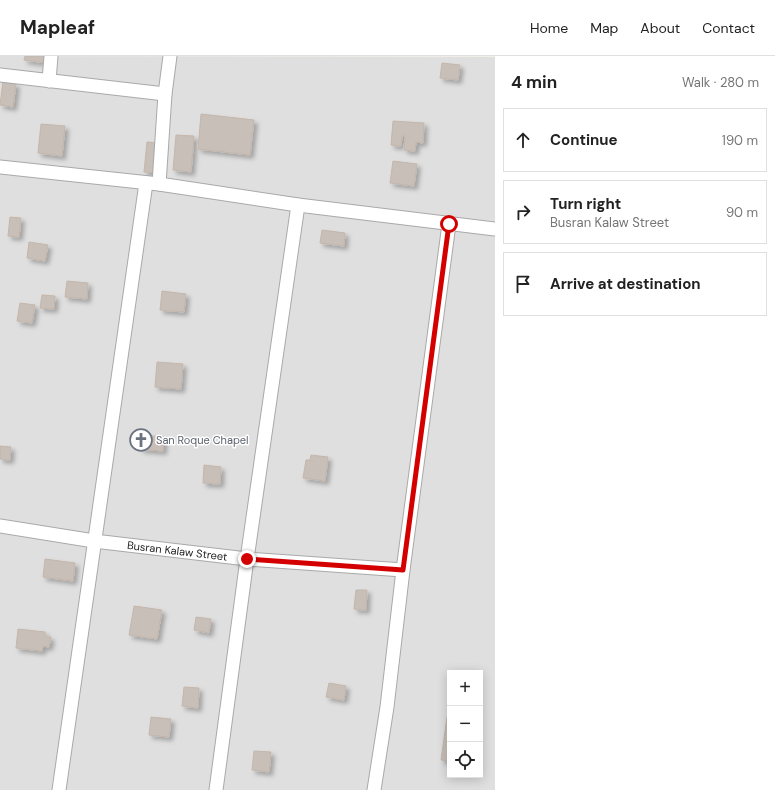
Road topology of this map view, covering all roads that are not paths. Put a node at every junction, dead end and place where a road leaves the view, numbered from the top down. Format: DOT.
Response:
graph roads {
  1 [pos="51,56"];
  2 [pos="170,56"];
  3 [pos="0,75"];
  4 [pos="49,81"];
  5 [pos="165,94"];
  6 [pos="0,167"];
  7 [pos="152,183"];
  8 [pos="298,205"];
  9 [pos="449,224"];
  10 [pos="495,229"];
  11 [pos="0,526"];
  12 [pos="94,541"];
  13 [pos="247,559"];
  14 [pos="403,570"];
  15 [pos="59,790"];
  16 [pos="216,790"];
  17 [pos="374,790"];
  1 -- 4 [label="street"];
  2 -- 5 [label="street"];
  3 -- 4 [label="street"];
  4 -- 5 [label="street"];
  5 -- 7 [label="street"];
  6 -- 7 [label="street"];
  7 -- 8 [label="street"];
  7 -- 12 [label="street"];
  8 -- 9 [label="street"];
  8 -- 13 [label="street"];
  9 -- 10 [label="street"];
  9 -- 14 [label="street"];
  11 -- 12 [label="street, Busran Kalaw Street"];
  12 -- 13 [label="street, Busran Kalaw Street"];
  12 -- 15 [label="street"];
  13 -- 14 [label="street, Busran Kalaw Street"];
  13 -- 16 [label="street"];
  14 -- 17 [label="street"];
}
